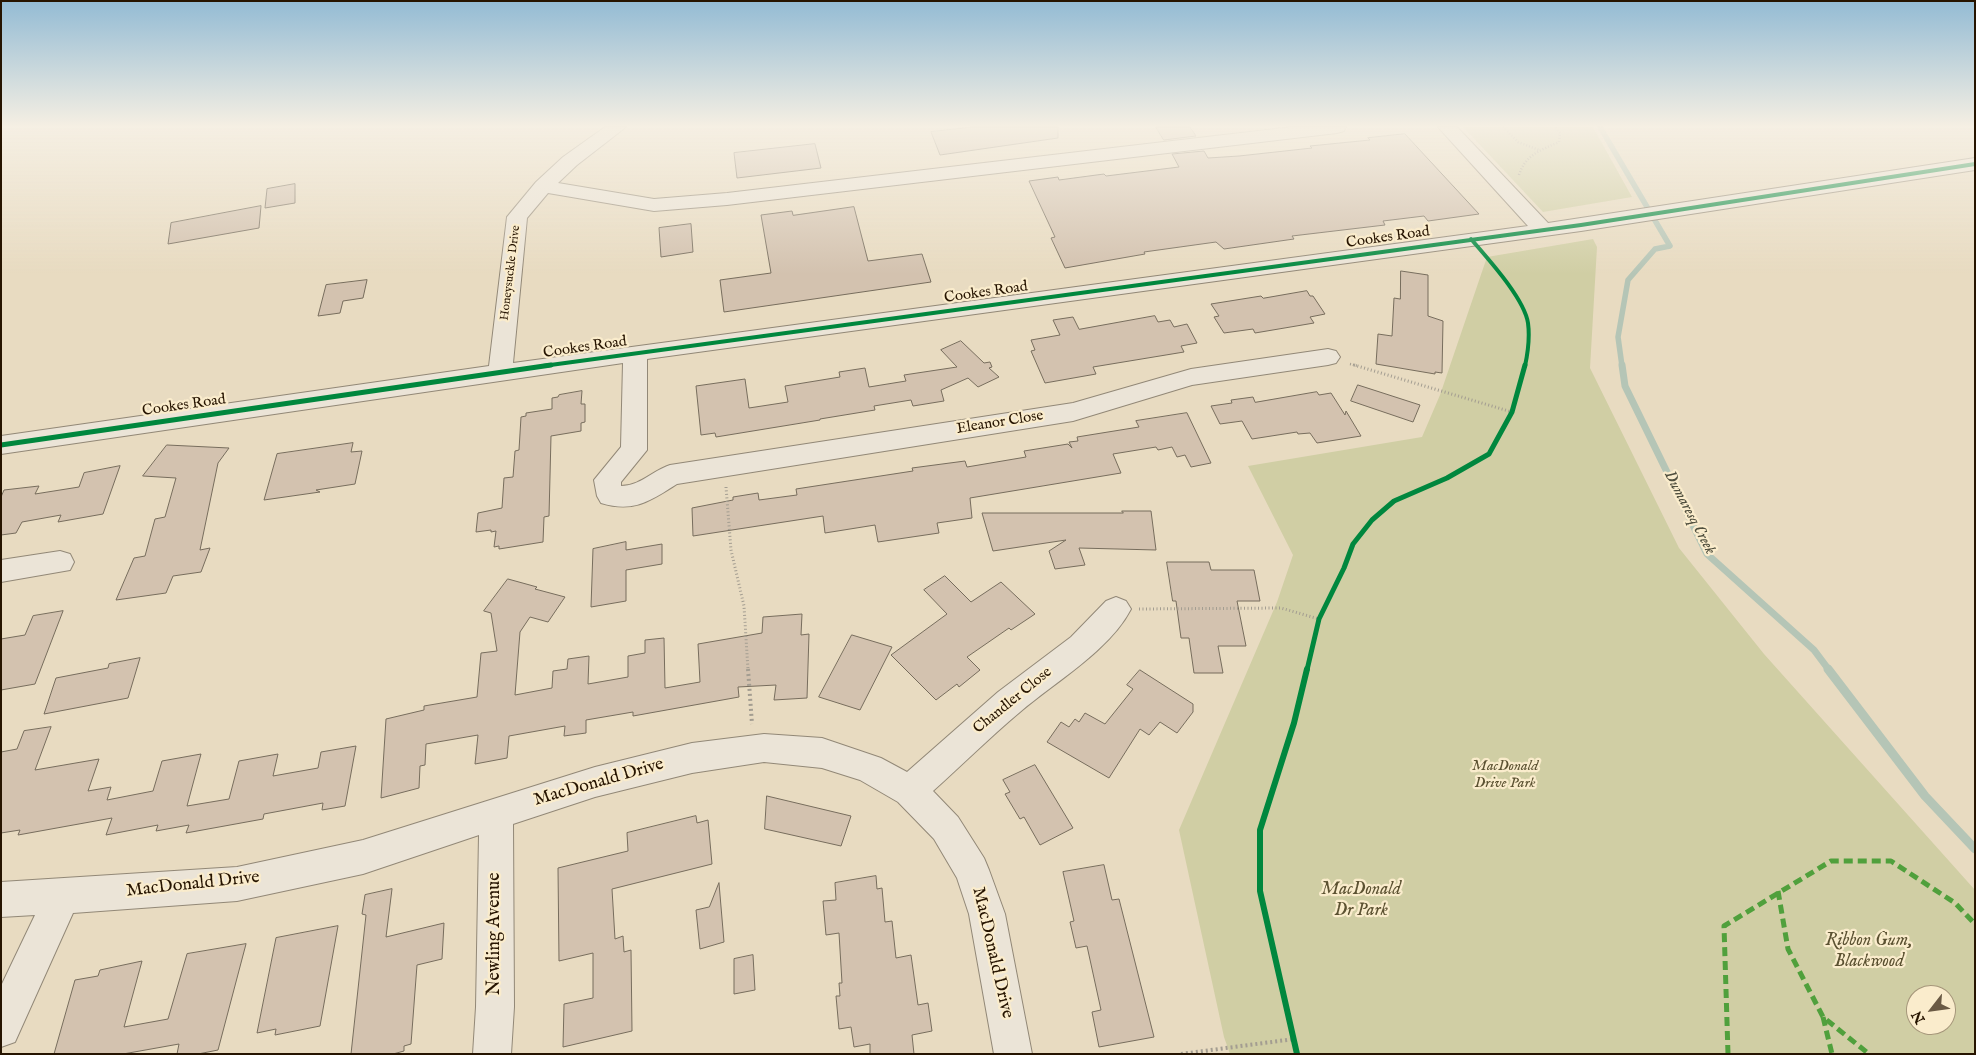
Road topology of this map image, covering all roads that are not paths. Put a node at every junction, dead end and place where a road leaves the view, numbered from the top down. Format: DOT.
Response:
graph roads {
  1 [pos="554,176"];
  2 [pos="915,176"];
  3 [pos="1493,176"];
  4 [pos="1893,176"];
  5 [pos="543,186"];
  6 [pos="1543,230"];
  7 [pos="635,354"];
  8 [pos="1336,360"];
  9 [pos="500,373"];
  10 [pos="1,445"];
  11 [pos="634,450"];
  12 [pos="670,475"];
  13 [pos="60,562"];
  14 [pos="1,572"];
  15 [pos="1130,609"];
  16 [pos="910,791"];
  17 [pos="496,813"];
  18 [pos="62,897"];
  19 [pos="1,900"];
  20 [pos="1,1028"];
  21 [pos="492,1054"];
  22 [pos="1013,1054"];
  1 -- 5 [label="street, Honeysuckle Drive"];
  2 -- 5 [label="street"];
  3 -- 6 [label="street"];
  4 -- 6 [label="street, Cookes Road"];
  5 -- 9 [label="street, Honeysuckle Drive"];
  6 -- 7 [label="street, Cookes Road"];
  7 -- 9 [label="street, Cookes Road"];
  7 -- 11 [label="street"];
  8 -- 12 [label="street, Eleanor Close"];
  9 -- 10 [label="street, Cookes Road"];
  11 -- 12 [label="street"];
  11 -- 12 [label="street, Eleanor Close"];
  13 -- 14 [label="street"];
  15 -- 16 [label="street, Chandler Close"];
  16 -- 17 [label="street, MacDonald Drive"];
  16 -- 22 [label="street, MacDonald Drive"];
  17 -- 18 [label="street, MacDonald Drive"];
  17 -- 21 [label="street, Newling Avenue"];
  18 -- 19 [label="street, MacDonald Drive"];
  18 -- 20 [label="street"];
}
